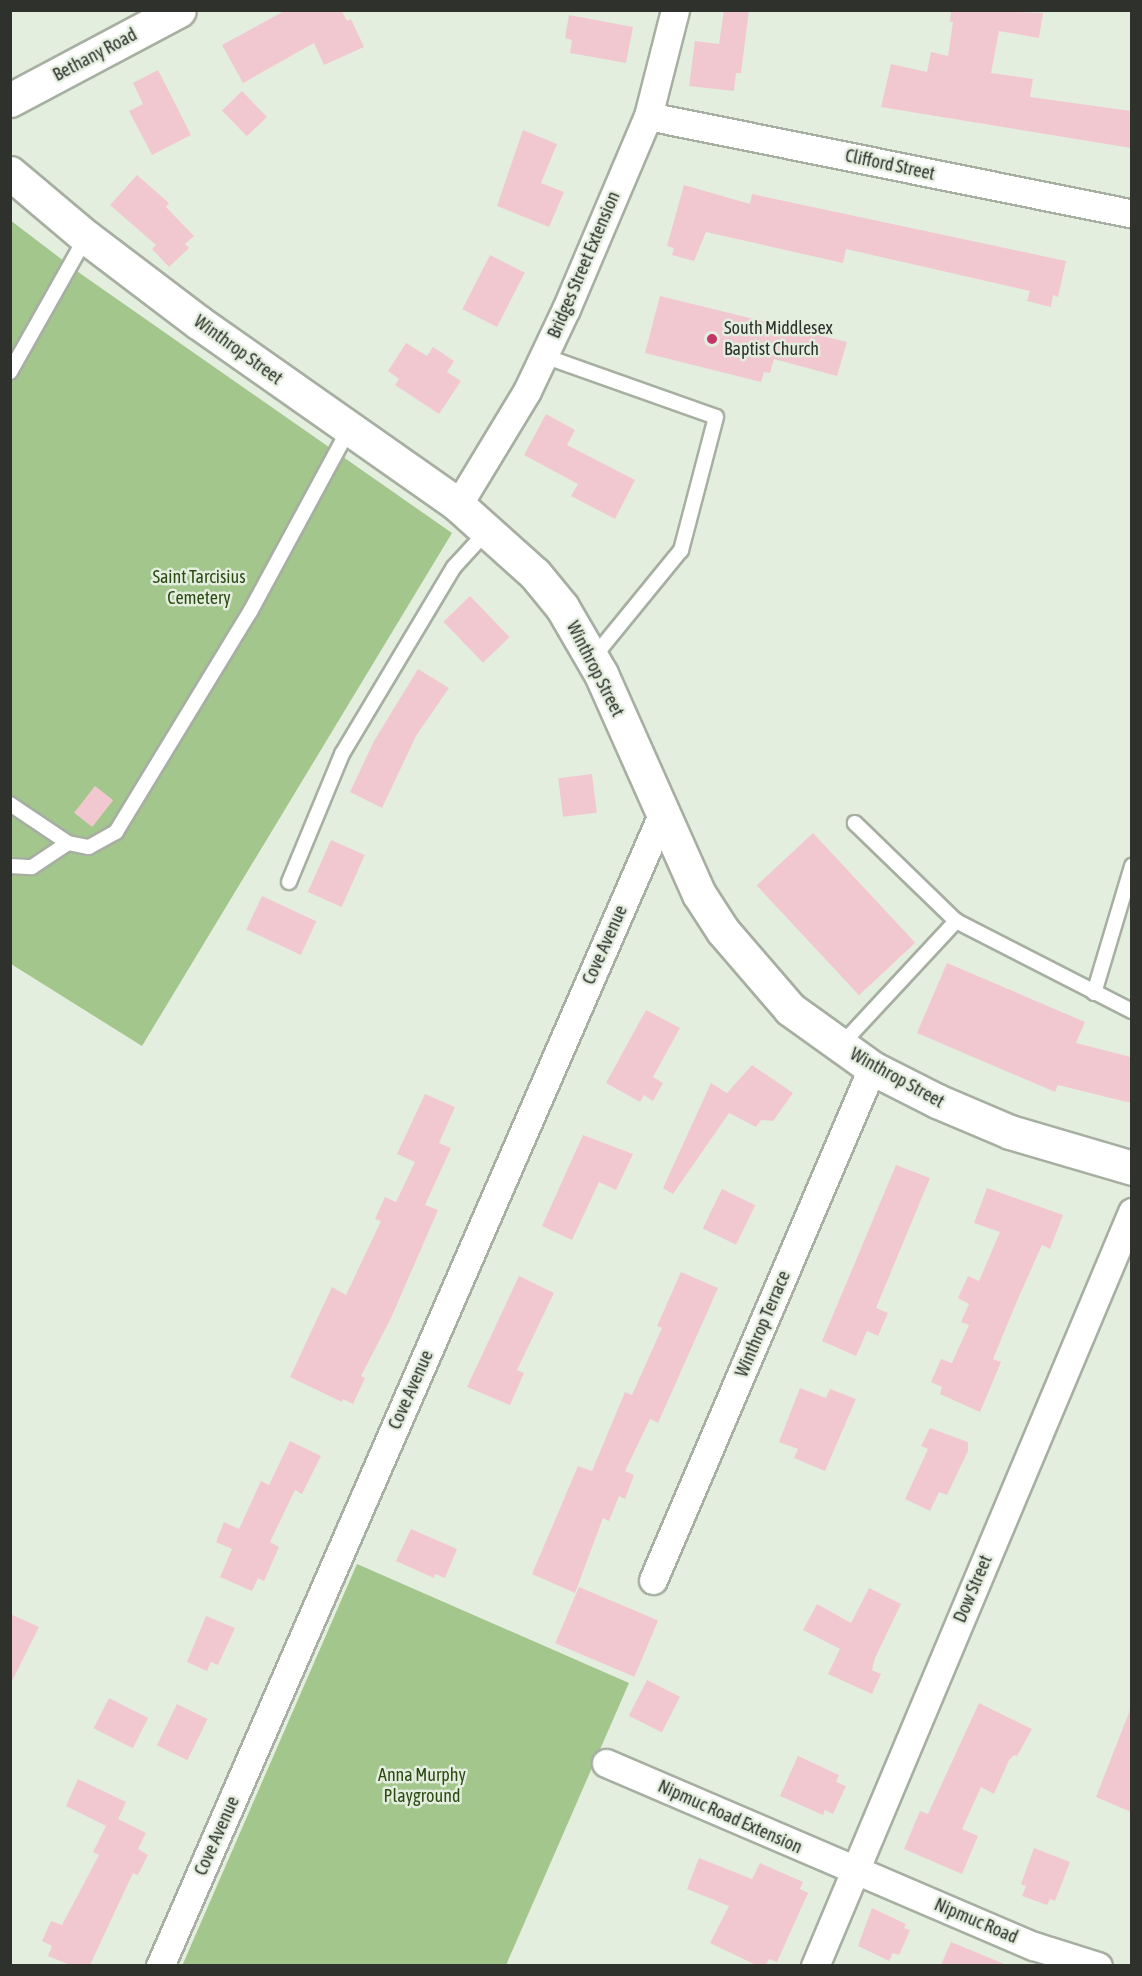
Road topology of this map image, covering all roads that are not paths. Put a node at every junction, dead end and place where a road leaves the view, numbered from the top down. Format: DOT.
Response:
graph roads {
  1 [pos="179,10"];
  2 [pos="675,10"];
  3 [pos="10,100"];
  4 [pos="648,116"];
  5 [pos="10,173"];
  6 [pos="1131,214"];
  7 [pos="86,237"];
  8 [pos="544,356"];
  9 [pos="10,372"];
  10 [pos="349,429"];
  11 [pos="458,505"];
  12 [pos="488,529"];
  13 [pos="593,658"];
  14 [pos="10,804"];
  15 [pos="662,815"];
  16 [pos="855,824"];
  17 [pos="68,843"];
  18 [pos="1131,866"];
  19 [pos="10,867"];
  20 [pos="289,882"];
  21 [pos="956,921"];
  22 [pos="1094,993"];
  23 [pos="1131,1011"];
  24 [pos="840,1046"];
  25 [pos="872,1068"];
  26 [pos="1131,1168"];
  27 [pos="1131,1212"];
  28 [pos="653,1580"];
  29 [pos="606,1763"];
  30 [pos="855,1871"];
  31 [pos="160,1965"];
  32 [pos="815,1965"];
  33 [pos="1098,1965"];
  1 -- 3 [label="street, Bethany Road"];
  2 -- 4 [label="street, Bridges Street Extension"];
  4 -- 6 [label="street, Clifford Street"];
  4 -- 8 [label="street, Bridges Street Extension"];
  5 -- 7 [label="street, Winthrop Street"];
  7 -- 9 [label="lane"];
  7 -- 10 [label="street, Winthrop Street"];
  8 -- 11 [label="street, Bridges Street Extension"];
  8 -- 13 [label="lane"];
  10 -- 11 [label="street, Winthrop Street"];
  10 -- 17 [label="lane"];
  11 -- 12 [label="street, Winthrop Street"];
  12 -- 13 [label="street, Winthrop Street"];
  12 -- 20 [label="lane"];
  13 -- 15 [label="street, Winthrop Street"];
  14 -- 17 [label="lane"];
  15 -- 24 [label="street, Winthrop Street"];
  15 -- 31 [label="street, Cove Avenue"];
  16 -- 21 [label="lane"];
  17 -- 19 [label="lane"];
  18 -- 22 [label="lane"];
  21 -- 22 [label="lane"];
  21 -- 24 [label="lane"];
  22 -- 23 [label="lane"];
  24 -- 25 [label="street, Winthrop Street"];
  25 -- 26 [label="street, Winthrop Street"];
  25 -- 28 [label="street, Winthrop Terrace"];
  27 -- 30 [label="street, Dow Street"];
  29 -- 30 [label="street, Nipmuc Road Extension"];
  30 -- 32 [label="street, Dow Street"];
  30 -- 33 [label="street, Nipmuc Road"];
}
